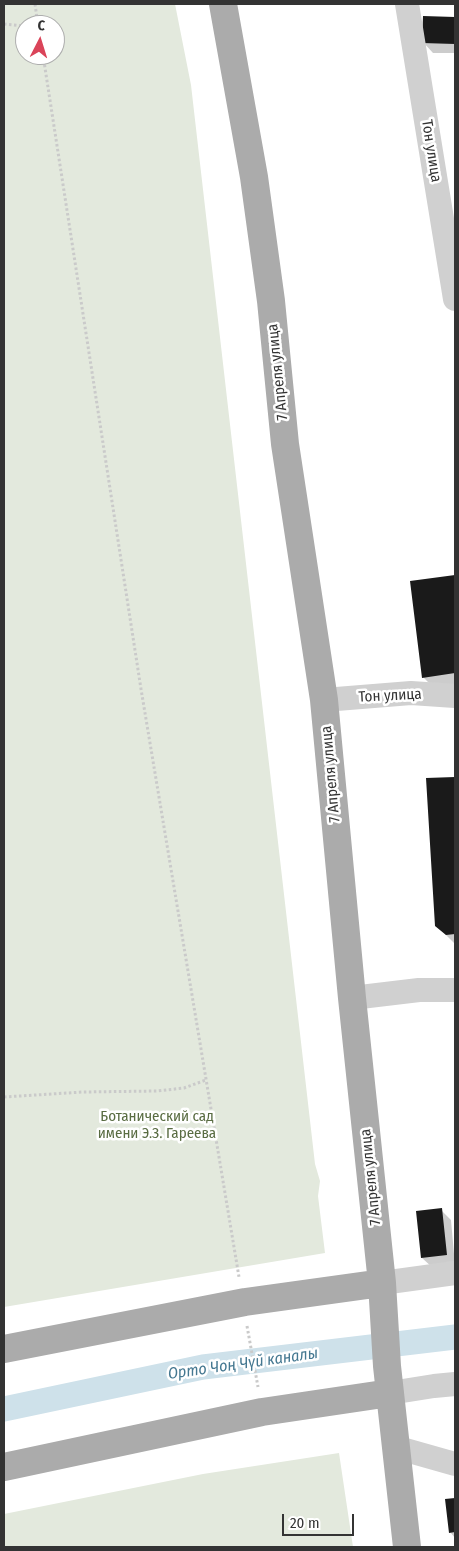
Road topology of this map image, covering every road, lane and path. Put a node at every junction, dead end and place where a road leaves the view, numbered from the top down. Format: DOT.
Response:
graph roads {
  1 [pos="223,4"];
  2 [pos="407,4"];
  3 [pos="45,65"];
  4 [pos="455,299"];
  5 [pos="455,696"];
  6 [pos="324,700"];
  7 [pos="455,990"];
  8 [pos="352,998"];
  9 [pos="206,1080"];
  10 [pos="4,1097"];
  11 [pos="455,1273"];
  12 [pos="240,1280"];
  13 [pos="383,1295"];
  14 [pos="249,1336"];
  15 [pos="4,1349"];
  16 [pos="257,1381"];
  17 [pos="455,1384"];
  18 [pos="390,1393"];
  19 [pos="395,1447"];
  20 [pos="455,1464"];
  21 [pos="4,1467"];
  22 [pos="407,1547"];
  1 -- 6 [label="main road, 7 Апреля улица"];
  2 -- 4 [label="street, Тон улица"];
  3 -- 9 [label="path"];
  5 -- 6 [label="street, Тон улица"];
  6 -- 8 [label="main road, 7 Апреля улица"];
  7 -- 8 [label="street"];
  8 -- 13 [label="main road, 7 Апреля улица"];
  9 -- 10 [label="path"];
  9 -- 12 [label="path"];
  11 -- 13 [label="street"];
  13 -- 15 [label="main road"];
  13 -- 18 [label="main road, 7 Апреля улица"];
  14 -- 16 [label="path"];
  17 -- 18 [label="street"];
  18 -- 19 [label="main road, 7 Апреля улица"];
  18 -- 21 [label="main road"];
  19 -- 20 [label="street"];
  19 -- 22 [label="main road, 7 Апреля улица"];
}
